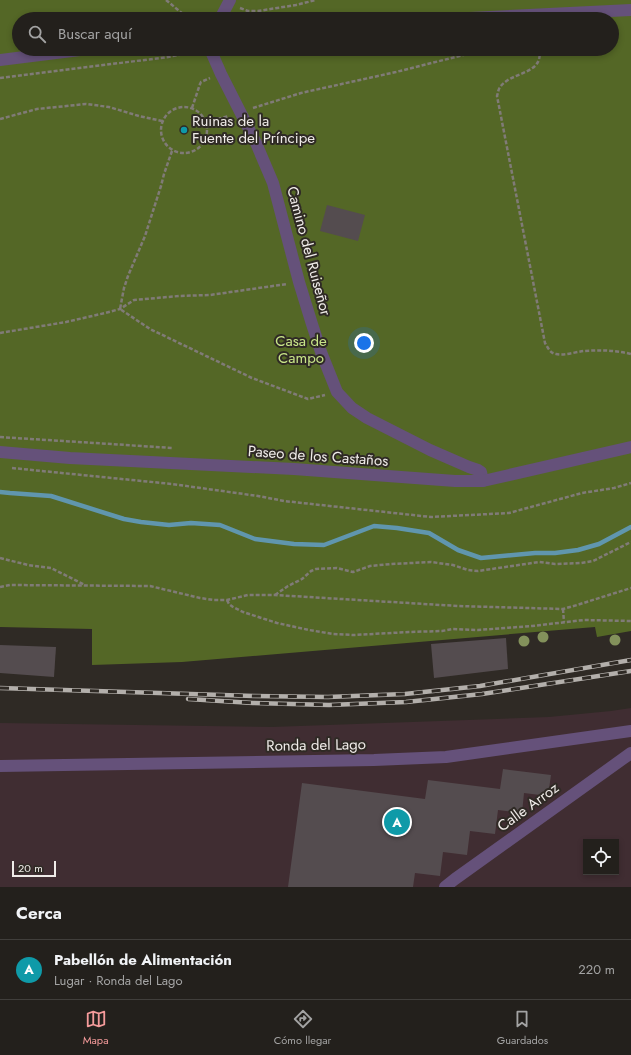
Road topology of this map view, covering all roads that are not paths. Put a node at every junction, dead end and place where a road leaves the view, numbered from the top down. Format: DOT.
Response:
graph roads {
  1 [pos="230,1"];
  2 [pos="631,10"];
  3 [pos="224,12"];
  4 [pos="591,12"];
  5 [pos="32,56"];
  6 [pos="213,56"];
  7 [pos="0,60"];
  8 [pos="631,447"];
  9 [pos="0,452"];
  10 [pos="483,481"];
  11 [pos="631,731"];
  12 [pos="631,753"];
  13 [pos="0,766"];
  14 [pos="445,887"];
  1 -- 3 [label="street"];
  2 -- 4 [label="street"];
  5 -- 7 [label="street"];
  6 -- 10 [label="street, Camino del Ruiseñor"];
  8 -- 10 [label="street, Paseo de los Castaños"];
  9 -- 10 [label="street, Paseo de los Castaños"];
  11 -- 13 [label="street, Ronda del Lago"];
  12 -- 14 [label="street, Calle Arroz"];
}
